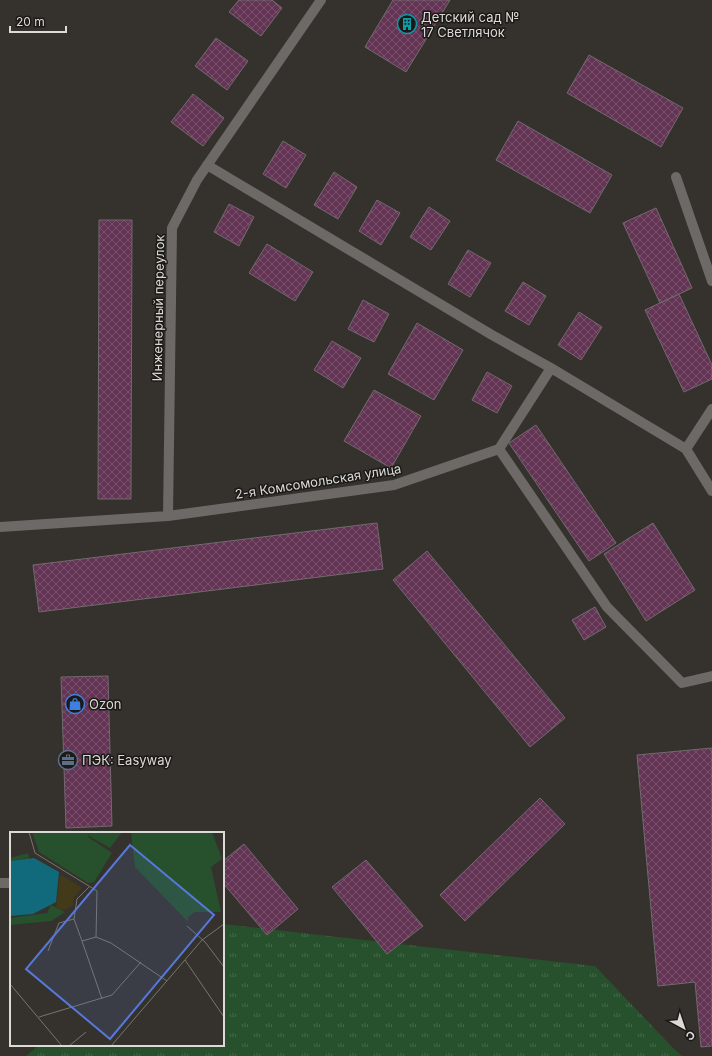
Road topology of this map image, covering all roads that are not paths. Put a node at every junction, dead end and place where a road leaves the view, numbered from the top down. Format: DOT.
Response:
graph roads {
  1 [pos="321,0"];
  2 [pos="207,165"];
  3 [pos="676,177"];
  4 [pos="712,281"];
  5 [pos="551,368"];
  6 [pos="712,410"];
  7 [pos="500,449"];
  8 [pos="686,449"];
  9 [pos="712,491"];
  10 [pos="168,516"];
  11 [pos="0,527"];
  12 [pos="712,676"];
  1 -- 2 [label="street, Инженерный переулок"];
  2 -- 5 [label="street"];
  2 -- 10 [label="street, Инженерный переулок"];
  3 -- 4 [label="street"];
  5 -- 7 [label="street"];
  5 -- 8 [label="street"];
  6 -- 8 [label="street"];
  7 -- 10 [label="street, 2-я Комсомольская улица"];
  7 -- 12 [label="street"];
  8 -- 9 [label="street"];
  10 -- 11 [label="street, 2-я Комсомольская улица"];
}
